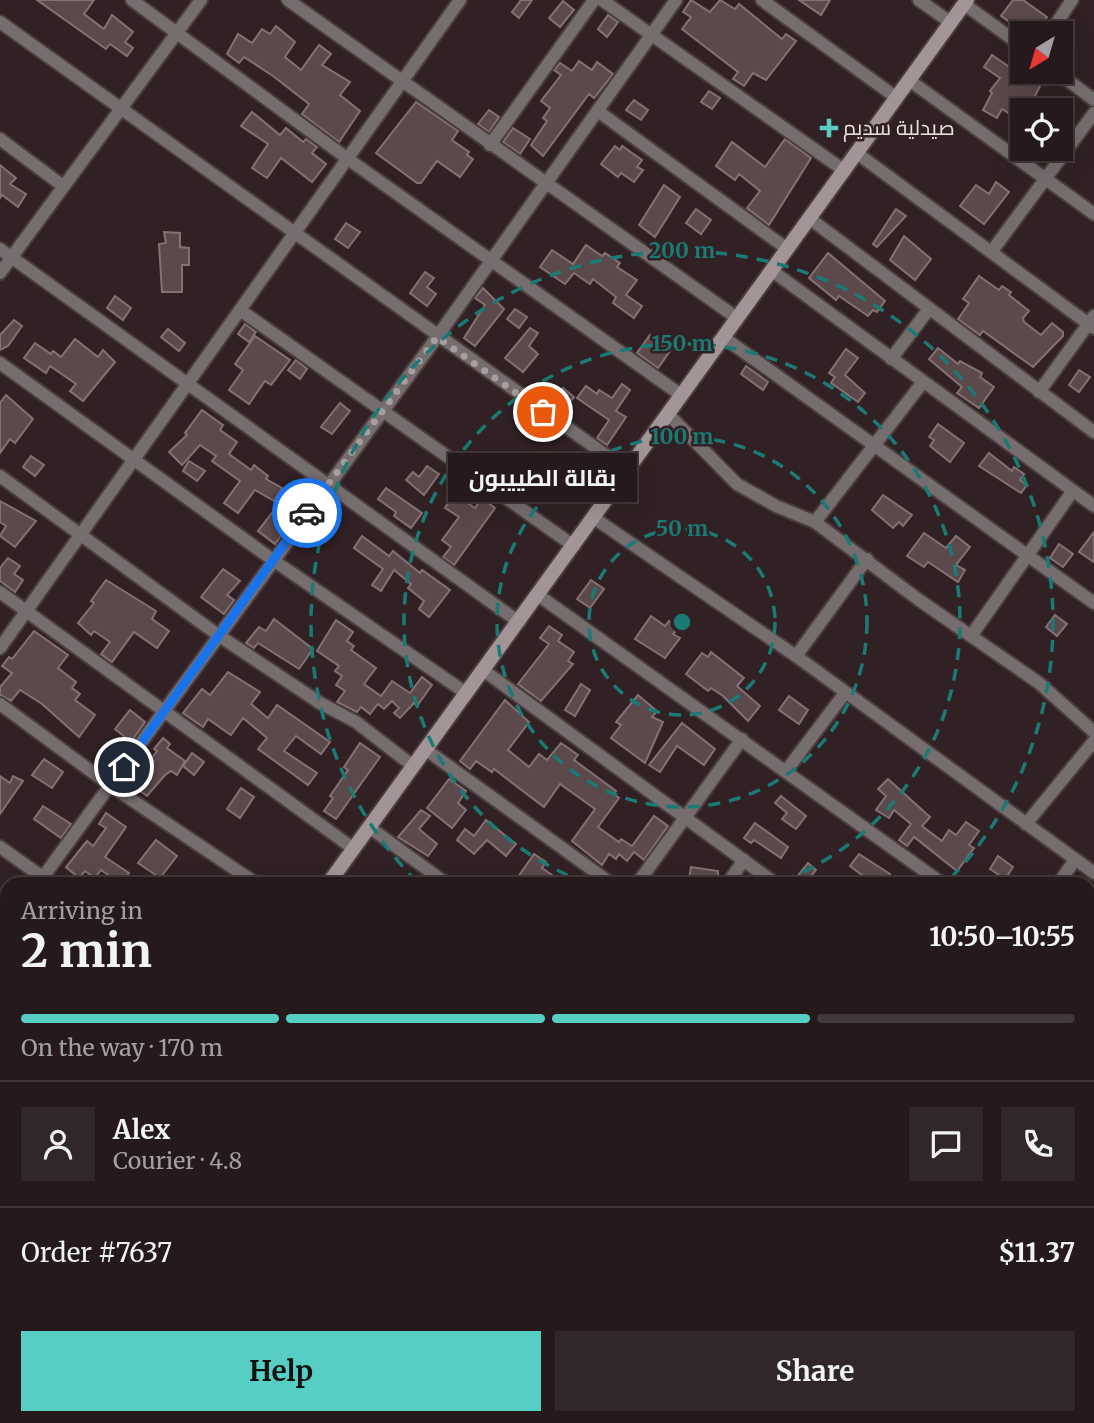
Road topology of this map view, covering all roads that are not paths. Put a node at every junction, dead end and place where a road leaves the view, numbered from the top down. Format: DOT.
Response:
graph roads {
  1 [pos="132,0"];
  2 [pos="201,0"];
  3 [pos="288,0"];
  4 [pos="460,0"];
  5 [pos="594,0"];
  6 [pos="602,0"];
  7 [pos="676,0"];
  8 [pos="762,0"];
  9 [pos="919,0"];
  10 [pos="1072,0"];
  11 [pos="965,2"];
  12 [pos="1057,21"];
  13 [pos="0,22"];
  14 [pos="950,22"];
  15 [pos="177,31"];
  16 [pos="652,36"];
  17 [pos="1010,37"];
  18 [pos="909,80"];
  19 [pos="402,82"];
  20 [pos="1073,84"];
  21 [pos="897,98"];
  22 [pos="1094,100"];
  23 [pos="120,109"];
  24 [pos="599,112"];
  25 [pos="1094,113"];
  26 [pos="0,139"];
  27 [pos="490,145"];
  28 [pos="858,154"];
  29 [pos="348,159"];
  30 [pos="845,171"];
  31 [pos="1046,179"];
  32 [pos="545,184"];
  33 [pos="63,186"];
  34 [pos="1094,214"];
  35 [pos="809,218"];
  36 [pos="294,234"];
  37 [pos="0,248"];
  38 [pos="786,248"];
  39 [pos="992,251"];
  40 [pos="11,257"];
  41 [pos="491,262"];
  42 [pos="771,270"];
  43 [pos="0,273"];
  44 [pos="929,309"];
  45 [pos="240,310"];
  46 [pos="737,318"];
  47 [pos="1092,323"];
  48 [pos="437,337"];
  49 [pos="723,337"];
  50 [pos="891,359"];
  51 [pos="0,363"];
  52 [pos="923,382"];
  53 [pos="188,384"];
  54 [pos="1039,392"];
  55 [pos="681,395"];
  56 [pos="383,411"];
  57 [pos="668,414"];
  58 [pos="1094,432"];
  59 [pos="873,444"];
  60 [pos="134,460"];
  61 [pos="628,471"];
  62 [pos="0,476"];
  63 [pos="328,485"];
  64 [pos="1072,492"];
  65 [pos="1094,506"];
  66 [pos="594,518"];
  67 [pos="815,522"];
  68 [pos="80,537"];
  69 [pos="574,546"];
  70 [pos="1027,555"];
  71 [pos="867,559"];
  72 [pos="273,560"];
  73 [pos="0,592"];
  74 [pos="538,595"];
  75 [pos="1094,603"];
  76 [pos="27,611"];
  77 [pos="519,622"];
  78 [pos="218,635"];
  79 [pos="971,636"];
  80 [pos="0,648"];
  81 [pos="796,656"];
  82 [pos="483,670"];
  83 [pos="466,693"];
  84 [pos="845,693"];
  85 [pos="0,705"];
  86 [pos="164,711"];
  87 [pos="1094,733"];
  88 [pos="742,739"];
  89 [pos="1094,741"];
  90 [pos="425,749"];
  91 [pos="413,766"];
  92 [pos="786,771"];
  93 [pos="111,786"];
  94 [pos="685,817"];
  95 [pos="1026,824"];
  96 [pos="369,827"];
  97 [pos="0,847"];
  98 [pos="354,849"];
  99 [pos="744,860"];
  100 [pos="1075,860"];
  101 [pos="1094,873"];
  102 [pos="38,877"];
  103 [pos="47,877"];
  104 [pos="247,877"];
  105 [pos="333,877"];
  106 [pos="437,877"];
  107 [pos="602,877"];
  108 [pos="642,877"];
  109 [pos="732,877"];
  110 [pos="767,877"];
  111 [pos="933,877"];
  112 [pos="1063,877"];
  1 -- 15 [label="street"];
  2 -- 15 [label="street"];
  3 -- 19 [label="street"];
  4 -- 19 [label="street"];
  5 -- 27 [label="street"];
  6 -- 16 [label="street"];
  7 -- 16 [label="street"];
  8 -- 21 [label="street"];
  9 -- 14 [label="street"];
  10 -- 12 [label="street"];
  11 -- 14 [label="main road"];
  11 -- 17 [label="street"];
  13 -- 23 [label="street"];
  14 -- 18 [label="main road"];
  15 -- 23 [label="street"];
  15 -- 29 [label="street"];
  16 -- 24 [label="street"];
  16 -- 30 [label="street"];
  18 -- 21 [label="main road"];
  18 -- 31 [label="street"];
  19 -- 27 [label="street"];
  19 -- 29 [label="street"];
  20 -- 22 [label="street"];
  21 -- 28 [label="main road"];
  23 -- 33 [label="street"];
  23 -- 36 [label="street"];
  24 -- 32 [label="street"];
  24 -- 38 [label="street"];
  25 -- 31 [label="street"];
  26 -- 33 [label="street"];
  27 -- 32 [label="street"];
  28 -- 30 [label="main road"];
  28 -- 39 [label="street"];
  29 -- 36 [label="street"];
  29 -- 41 [label="street"];
  30 -- 35 [label="main road"];
  31 -- 34 [label="street"];
  31 -- 39 [label="street"];
  32 -- 41 [label="street"];
  32 -- 46 [label="street"];
  33 -- 40 [label="street"];
  35 -- 38 [label="main road"];
  35 -- 44 [label="street"];
  36 -- 45 [label="street"];
  36 -- 48 [label="street"];
  37 -- 40 [label="street"];
  38 -- 42 [label="main road"];
  39 -- 47 [label="street"];
  40 -- 43 [label="street"];
  40 -- 53 [label="street"];
  41 -- 48 [label="street"];
  41 -- 55 [label="street"];
  42 -- 46 [label="main road"];
  42 -- 50 [label="street"];
  44 -- 50 [label="street"];
  44 -- 54 [label="street"];
  45 -- 53 [label="street"];
  45 -- 56 [label="street"];
  46 -- 49 [label="main road"];
  47 -- 54 [label="street"];
  48 -- 56 [label="street"];
  48 -- 61 [label="street"];
  49 -- 55 [label="main road"];
  49 -- 59 [label="street"];
  50 -- 52 [label="street"];
  51 -- 60 [label="street"];
  52 -- 59 [label="street"];
  52 -- 64 [label="street"];
  53 -- 60 [label="street"];
  53 -- 63 [label="street"];
  54 -- 58 [label="street"];
  55 -- 57 [label="main road"];
  56 -- 63 [label="street"];
  56 -- 69 [label="street"];
  57 -- 61 [label="main road"];
  57 -- 67 [label="street"];
  59 -- 67 [label="street"];
  59 -- 70 [label="street"];
  60 -- 68 [label="street"];
  60 -- 72 [label="street"];
  61 -- 66 [label="main road"];
  62 -- 68 [label="street"];
  63 -- 72 [label="street"];
  63 -- 77 [label="street"];
  64 -- 65 [label="street"];
  64 -- 70 [label="street"];
  66 -- 69 [label="main road"];
  66 -- 81 [label="street"];
  67 -- 71 [label="street"];
  68 -- 76 [label="street"];
  68 -- 78 [label="street"];
  69 -- 74 [label="main road"];
  70 -- 75 [label="street"];
  70 -- 79 [label="street"];
  71 -- 79 [label="street"];
  71 -- 81 [label="street"];
  72 -- 78 [label="street"];
  72 -- 83 [label="street"];
  73 -- 76 [label="street"];
  74 -- 77 [label="main road"];
  74 -- 88 [label="street"];
  76 -- 80 [label="street"];
  76 -- 86 [label="street"];
  77 -- 82 [label="main road"];
  78 -- 86 [label="street"];
  78 -- 91 [label="street"];
  79 -- 87 [label="street"];
  81 -- 84 [label="street"];
  82 -- 83 [label="main road"];
  82 -- 94 [label="street"];
  83 -- 90 [label="main road"];
  84 -- 92 [label="street"];
  84 -- 95 [label="street"];
  85 -- 93 [label="street"];
  86 -- 93 [label="street"];
  86 -- 98 [label="street"];
  88 -- 92 [label="street"];
  88 -- 94 [label="street"];
  89 -- 95 [label="street"];
  90 -- 91 [label="main road"];
  90 -- 107 [label="street"];
  91 -- 96 [label="main road"];
  92 -- 111 [label="street"];
  93 -- 103 [label="street"];
  93 -- 104 [label="street"];
  94 -- 99 [label="street"];
  94 -- 108 [label="street"];
  95 -- 100 [label="street"];
  96 -- 98 [label="main road"];
  96 -- 106 [label="street"];
  97 -- 102 [label="street"];
  98 -- 105 [label="main road"];
  99 -- 109 [label="street"];
  99 -- 110 [label="street"];
  100 -- 101 [label="street"];
  100 -- 112 [label="street"];
}
